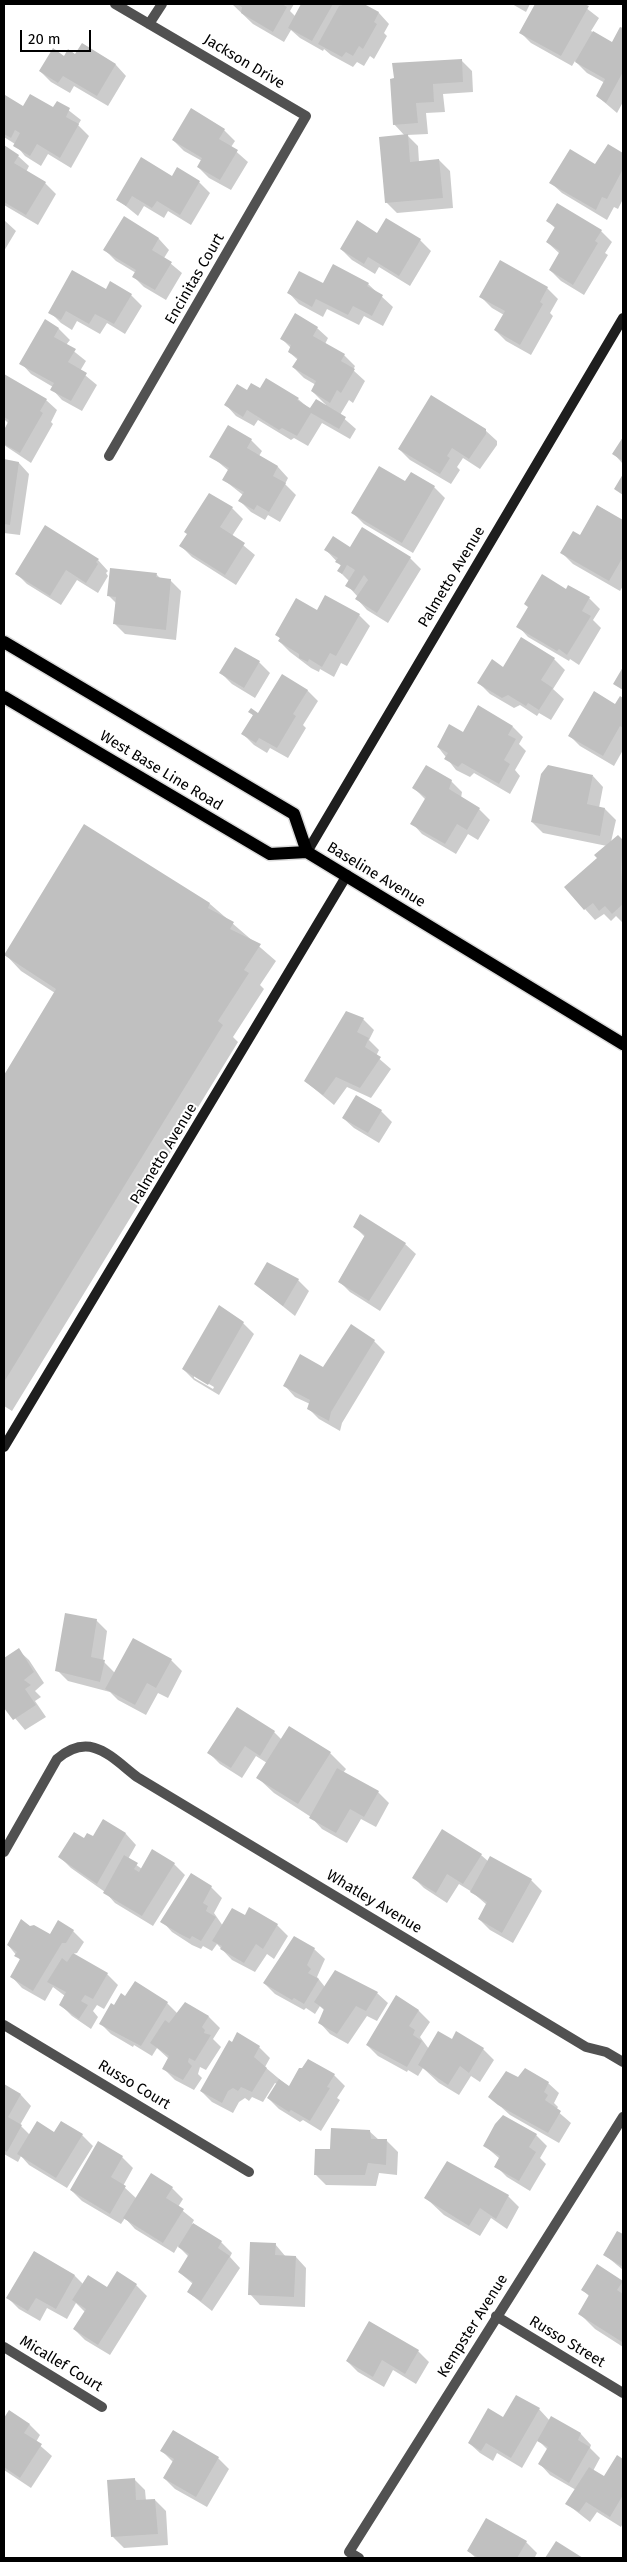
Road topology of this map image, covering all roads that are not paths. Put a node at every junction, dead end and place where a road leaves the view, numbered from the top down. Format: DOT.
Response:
graph roads {
  1 [pos="115,4"];
  2 [pos="162,4"];
  3 [pos="149,24"];
  4 [pos="306,116"];
  5 [pos="623,318"];
  6 [pos="109,456"];
  7 [pos="4,642"];
  8 [pos="4,697"];
  9 [pos="307,852"];
  10 [pos="347,875"];
  11 [pos="623,1044"];
  12 [pos="4,1447"];
  13 [pos="4,1852"];
  14 [pos="4,2025"];
  15 [pos="623,2062"];
  16 [pos="623,2117"];
  17 [pos="249,2172"];
  18 [pos="496,2316"];
  19 [pos="4,2347"];
  20 [pos="623,2393"];
  21 [pos="102,2407"];
  22 [pos="359,2558"];
  1 -- 3 [label="street, Jackson Drive"];
  2 -- 3 [label="street"];
  3 -- 4 [label="street, Jackson Drive"];
  4 -- 6 [label="street, Encinitas Court"];
  5 -- 9 [label="street, Palmetto Avenue"];
  7 -- 9 [label="main road, Baseline Avenue"];
  8 -- 9 [label="main road, West Base Line Road"];
  9 -- 10 [label="main road, Baseline Avenue"];
  10 -- 11 [label="main road, Baseline Avenue"];
  10 -- 12 [label="street, Palmetto Avenue"];
  13 -- 15 [label="street, Whatley Avenue"];
  14 -- 17 [label="street, Russo Court"];
  16 -- 18 [label="street, Kempster Avenue"];
  18 -- 20 [label="street, Russo Street"];
  18 -- 22 [label="street, Kempster Avenue"];
  19 -- 21 [label="street, Micallef Court"];
}
